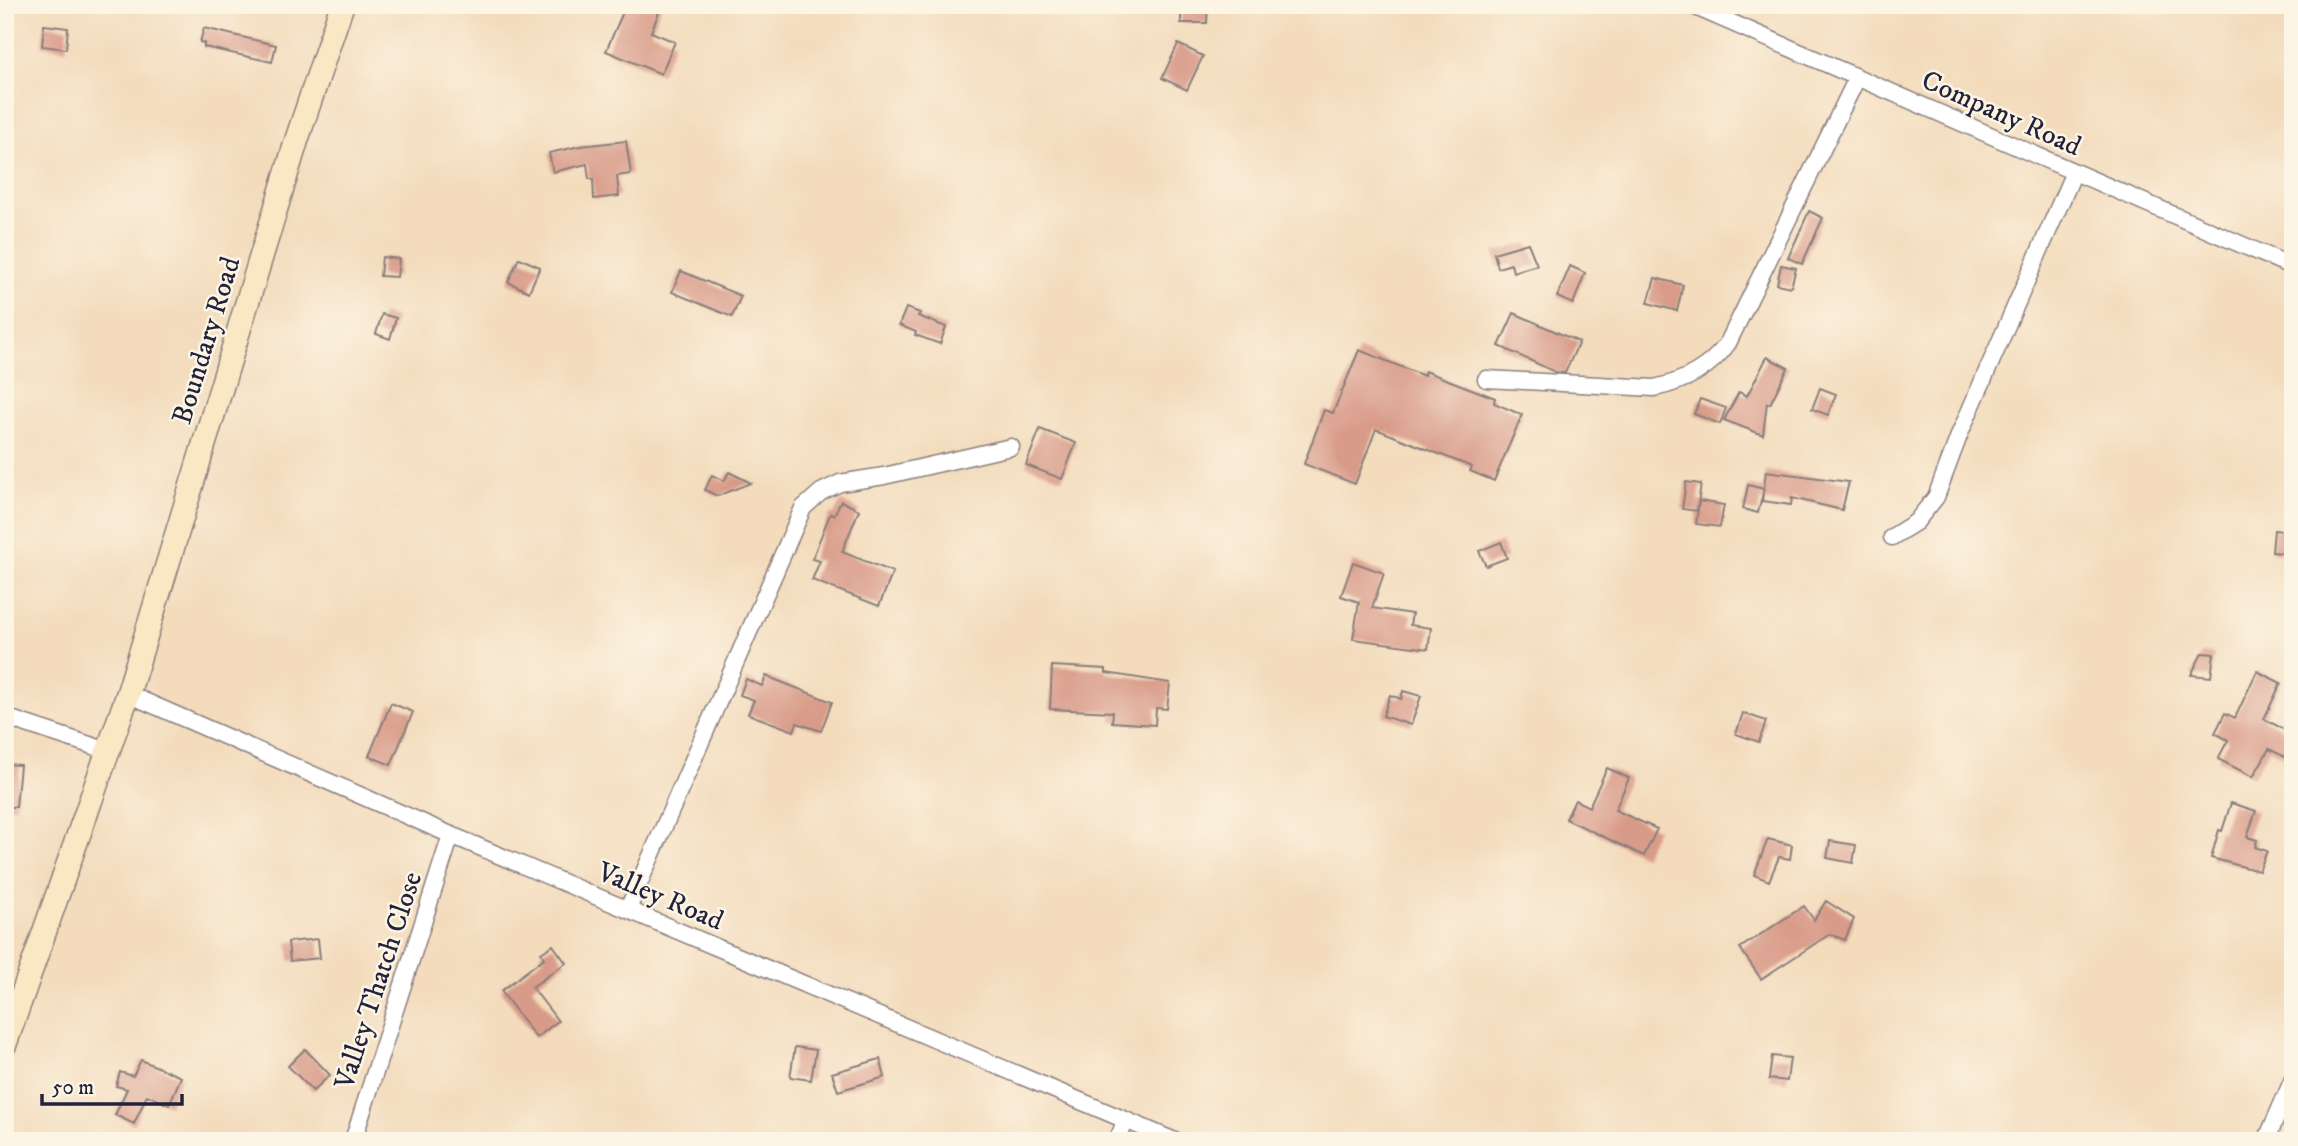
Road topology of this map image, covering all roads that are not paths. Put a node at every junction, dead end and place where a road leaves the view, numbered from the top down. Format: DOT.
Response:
graph roads {
  1 [pos="342,5"];
  2 [pos="1691,5"];
  3 [pos="1857,78"];
  4 [pos="2074,172"];
  5 [pos="2293,267"];
  6 [pos="1486,379"];
  7 [pos="1010,447"];
  8 [pos="1892,537"];
  9 [pos="128,694"];
  10 [pos="5,717"];
  11 [pos="108,751"];
  12 [pos="451,835"];
  13 [pos="628,909"];
  14 [pos="6,1037"];
  15 [pos="2293,1079"];
  16 [pos="1126,1120"];
  17 [pos="353,1141"];
  18 [pos="1117,1141"];
  19 [pos="1175,1141"];
  20 [pos="2266,1141"];
  1 -- 9 [label="main road, Boundary Road"];
  2 -- 3 [label="street, Company Road"];
  3 -- 4 [label="street, Company Road"];
  3 -- 6 [label="street"];
  4 -- 5 [label="street, Company Road"];
  4 -- 8 [label="street"];
  7 -- 13 [label="street"];
  9 -- 11 [label="main road, Boundary Road"];
  9 -- 12 [label="street, Valley Road"];
  10 -- 11 [label="street"];
  11 -- 14 [label="main road, Boundary Road"];
  12 -- 13 [label="street, Valley Road"];
  12 -- 17 [label="street, Valley Thatch Close"];
  13 -- 16 [label="street, Valley Road"];
  15 -- 20 [label="street"];
  16 -- 18 [label="street"];
  16 -- 19 [label="street, Valley Road"];
}
